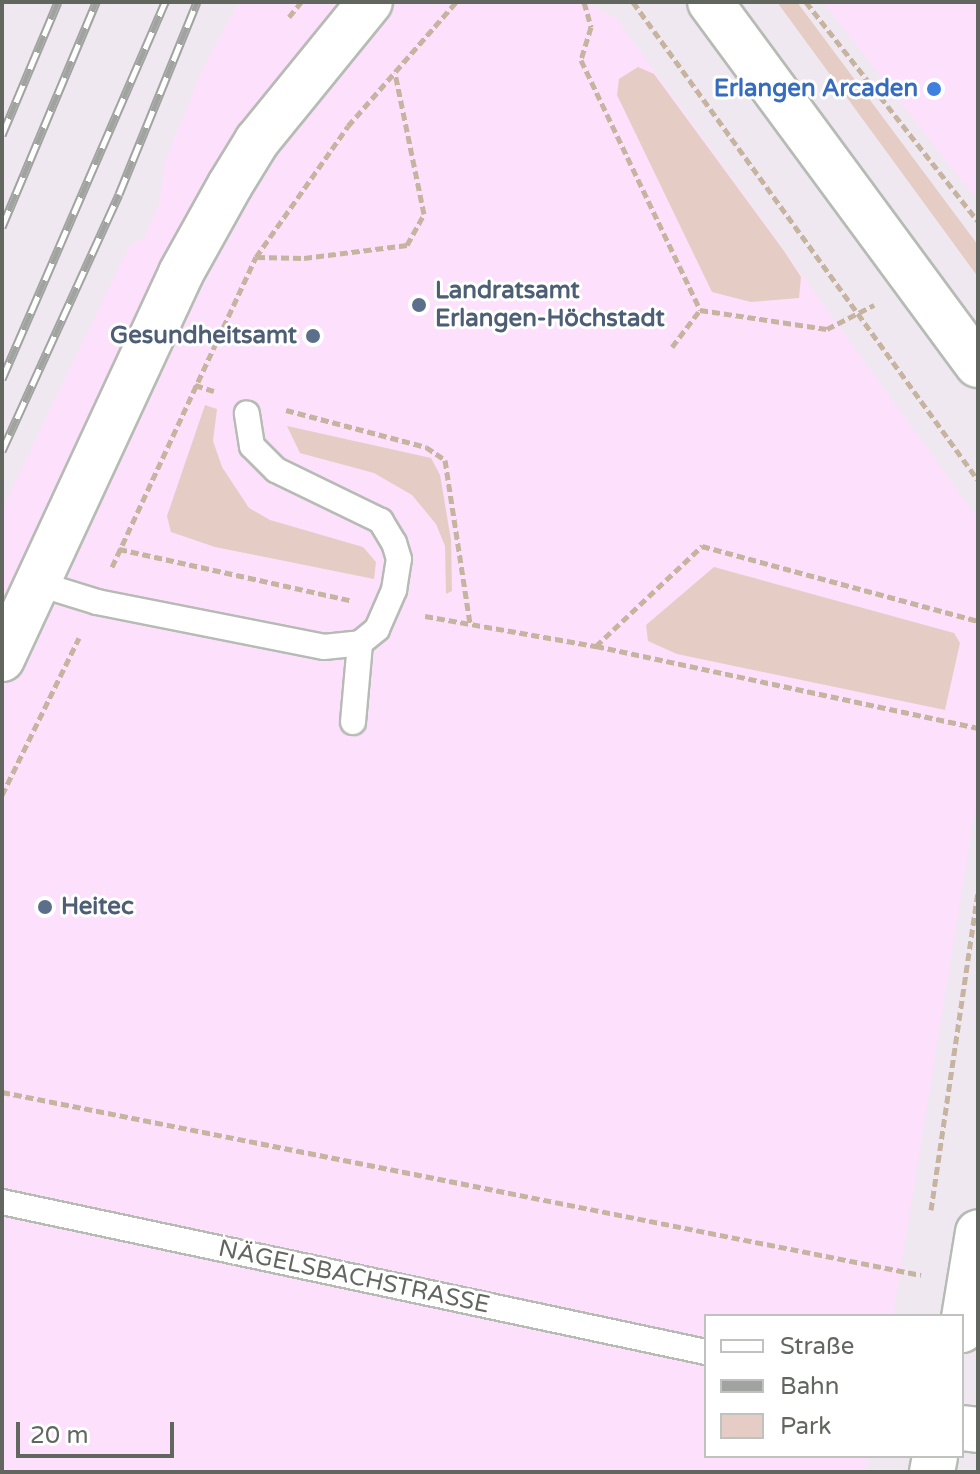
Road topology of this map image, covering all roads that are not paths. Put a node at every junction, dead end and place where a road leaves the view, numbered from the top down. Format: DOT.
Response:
graph roads {
  1 [pos="370,2"];
  2 [pos="710,2"];
  3 [pos="978,365"];
  4 [pos="247,413"];
  5 [pos="39,584"];
  6 [pos="360,643"];
  7 [pos="2,659"];
  8 [pos="353,722"];
  9 [pos="2,1202"];
  10 [pos="978,1232"];
  11 [pos="964,1317"];
  12 [pos="704,1352"];
  1 -- 5 [label="street"];
  2 -- 3 [label="street"];
  4 -- 6 [label="lane"];
  5 -- 6 [label="lane"];
  5 -- 7 [label="street"];
  6 -- 8 [label="lane"];
  9 -- 12 [label="lane, NÄGELSBACHSTRASSE"];
  10 -- 11 [label="street"];
}
